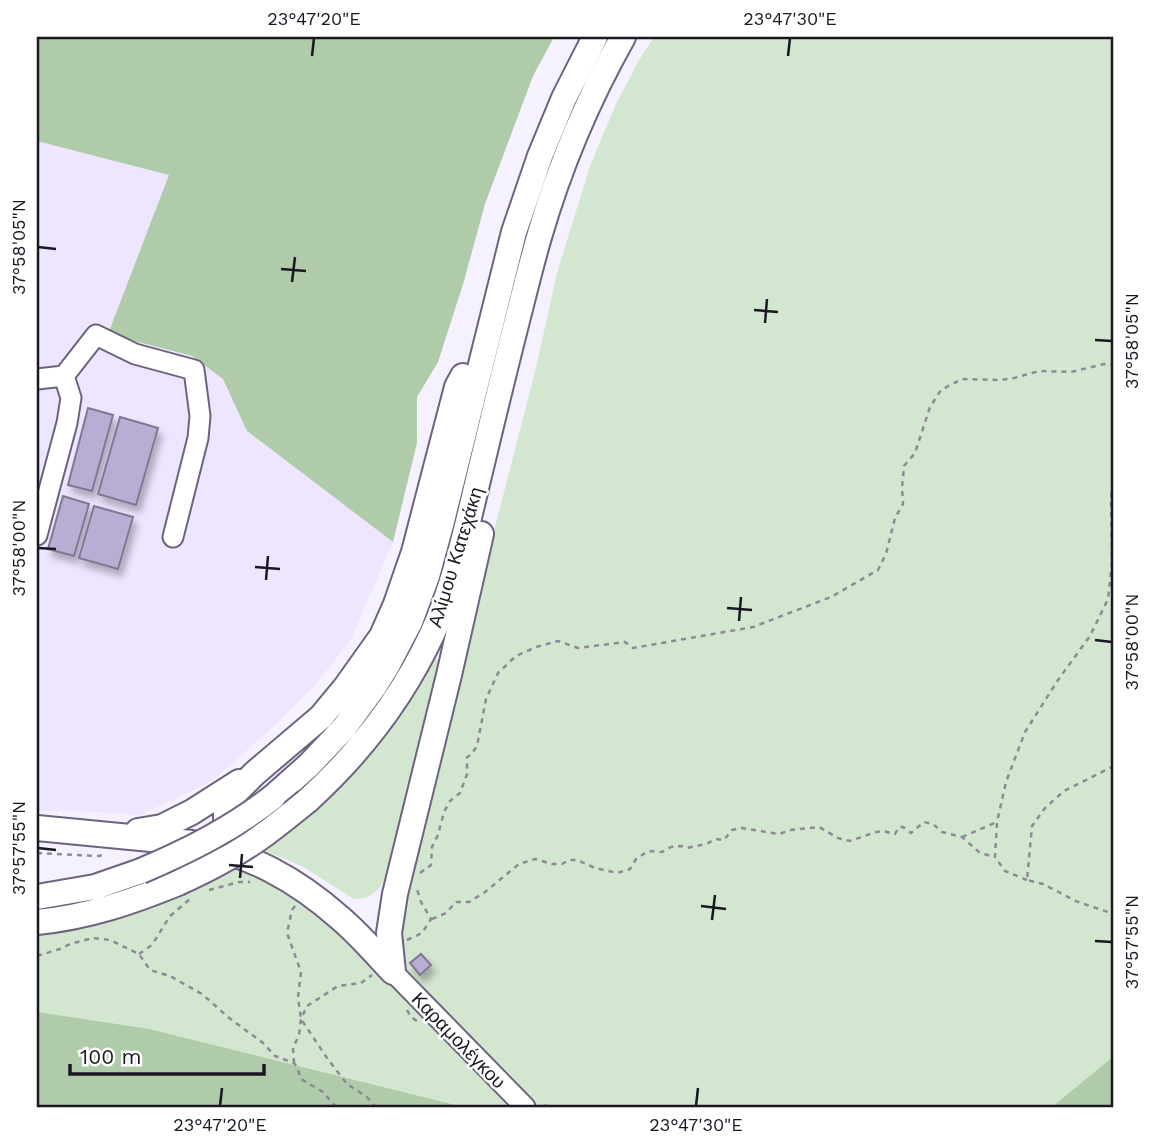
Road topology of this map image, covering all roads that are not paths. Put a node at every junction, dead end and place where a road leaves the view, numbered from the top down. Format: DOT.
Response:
graph roads {
  1 [pos="595,37"];
  2 [pos="623,37"];
  3 [pos="490,326"];
  4 [pos="64,376"];
  5 [pos="37,379"];
  6 [pos="496,405"];
  7 [pos="37,535"];
  8 [pos="173,537"];
  9 [pos="255,773"];
  10 [pos="37,828"];
  11 [pos="111,835"];
  12 [pos="238,854"];
  13 [pos="395,894"];
  14 [pos="37,897"];
  15 [pos="341,918"];
  16 [pos="37,922"];
  17 [pos="385,972"];
  18 [pos="526,1107"];
  1 -- 3 [label="main road, Αλίμου Κατεχάκη"];
  2 -- 6 [label="main road, Αλίμου Κατεχάκη"];
  3 -- 9 [label="main road"];
  3 -- 14 [label="main road, Αλίμου Κατεχάκη, bridge"];
  4 -- 5 [label="street"];
  4 -- 7 [label="street"];
  4 -- 8 [label="street"];
  6 -- 13 [label="main road"];
  6 -- 16 [label="main road, Αλίμου Κατεχάκη, bridge"];
  9 -- 11 [label="main road"];
  9 -- 12 [label="main road"];
  10 -- 11 [label="main road"];
  11 -- 12 [label="main road"];
  12 -- 15 [label="main road"];
  13 -- 15 [label="main road"];
  13 -- 17 [label="main road"];
  15 -- 17 [label="main road"];
  17 -- 18 [label="street, Καραμολέγκου"];
}
